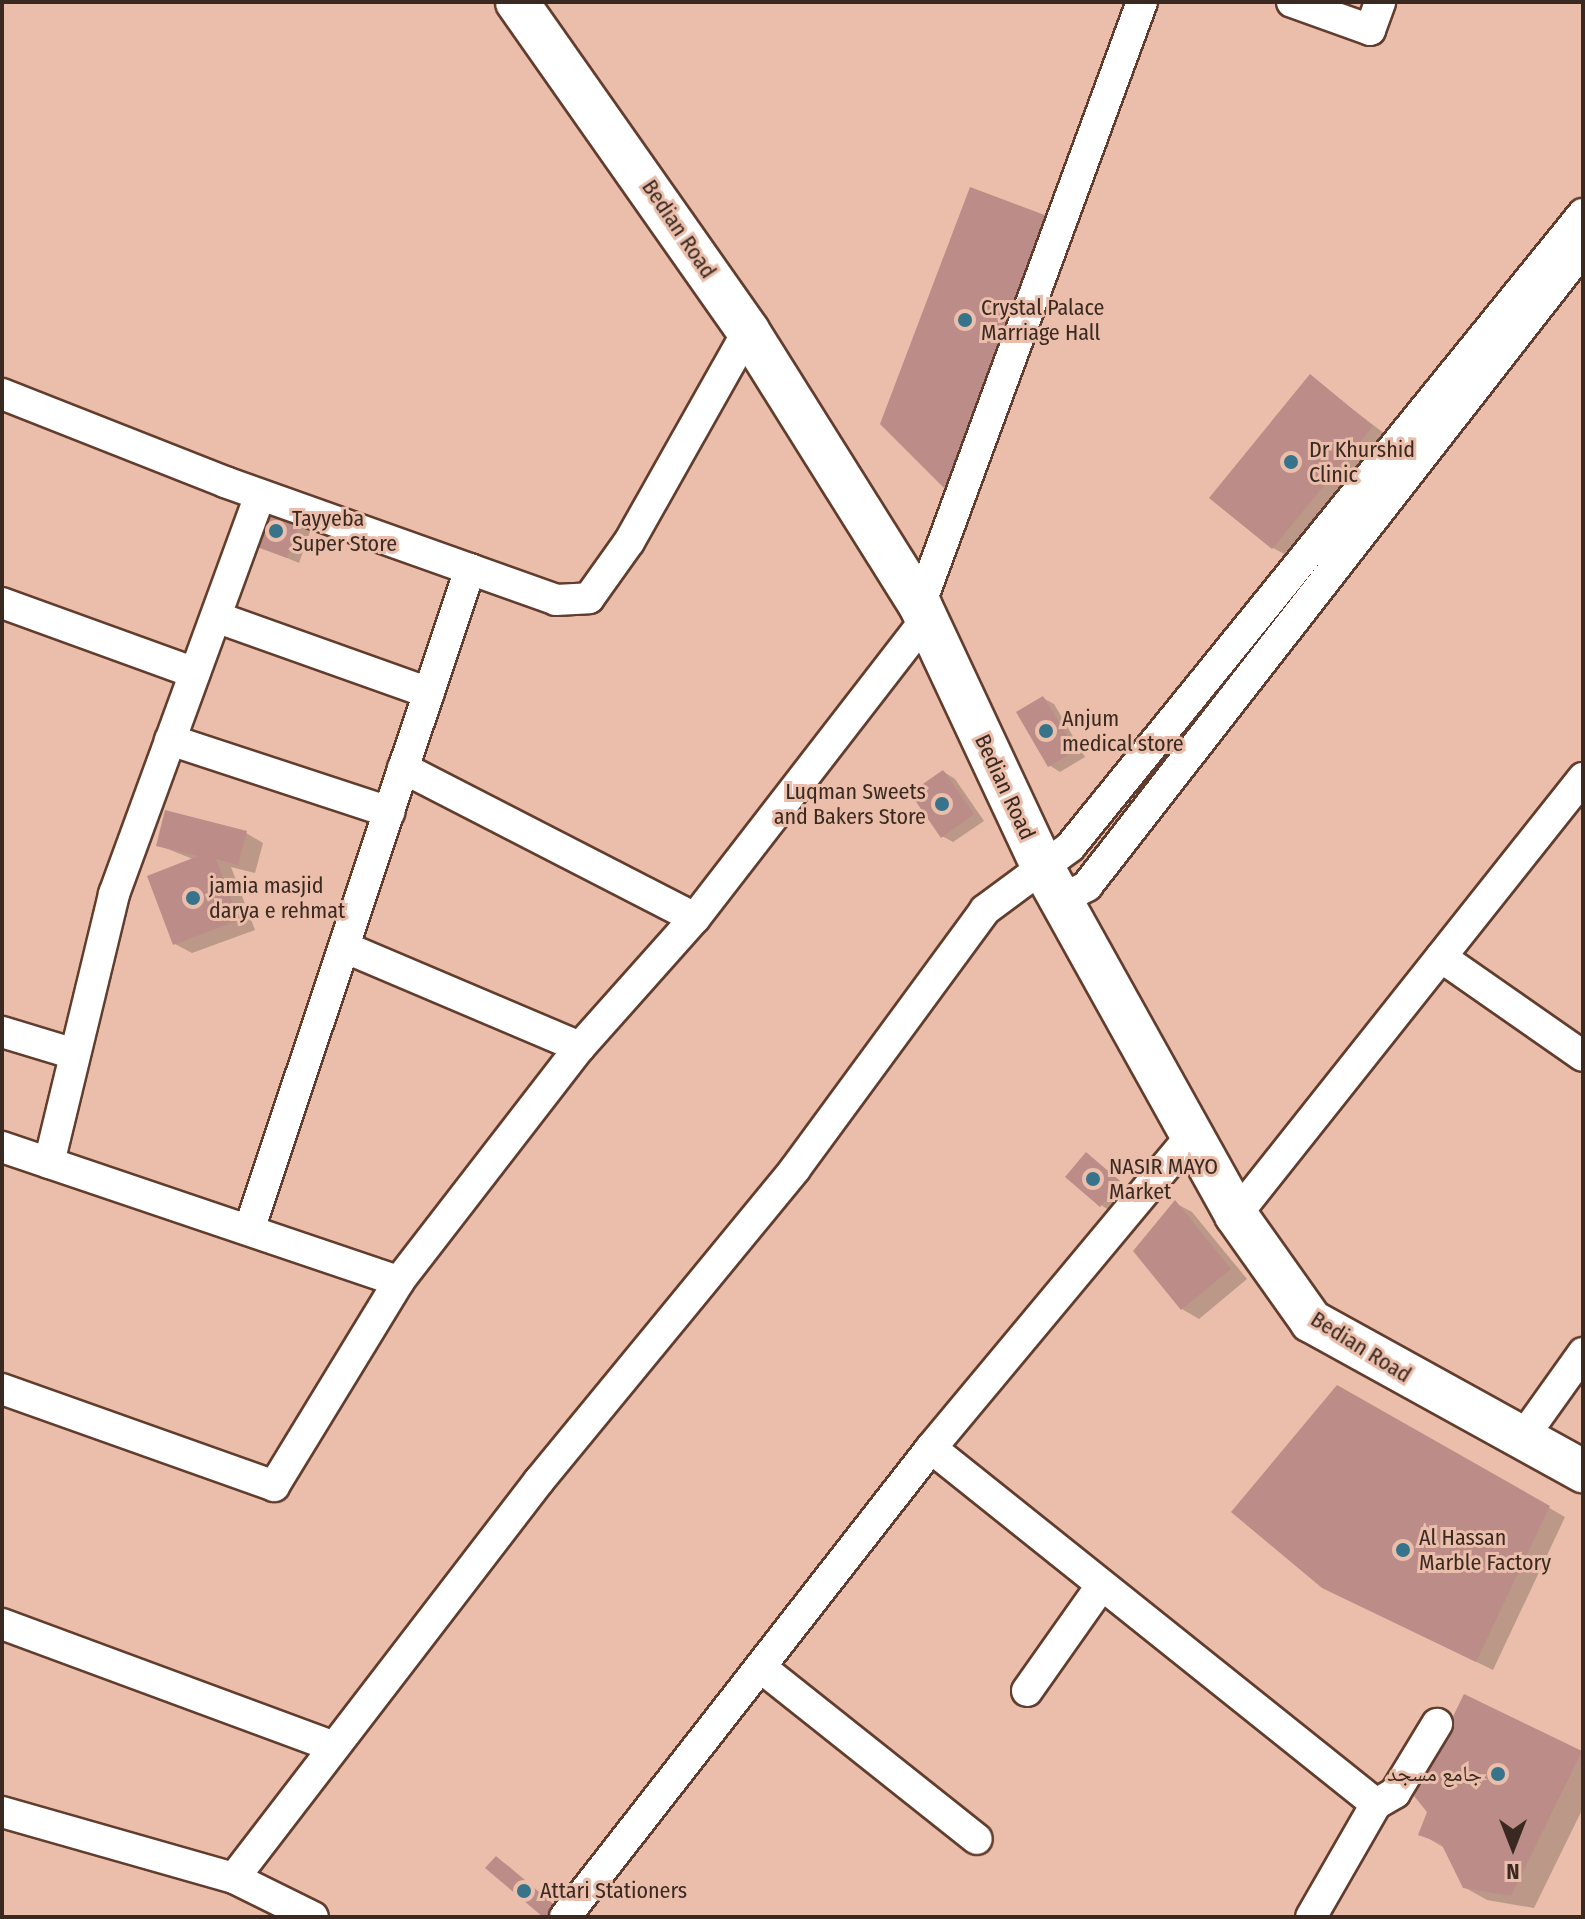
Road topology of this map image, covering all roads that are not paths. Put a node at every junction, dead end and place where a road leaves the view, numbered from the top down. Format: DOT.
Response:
graph roads {
  1 [pos="517,2"];
  2 [pos="1142,2"];
  3 [pos="1292,2"];
  4 [pos="1380,2"];
  5 [pos="1583,214"];
  6 [pos="1583,249"];
  7 [pos="748,331"];
  8 [pos="2,394"];
  9 [pos="260,495"];
  10 [pos="470,569"];
  11 [pos="2,603"];
  12 [pos="923,612"];
  13 [pos="216,617"];
  14 [pos="195,673"];
  15 [pos="429,693"];
  16 [pos="1190,701"];
  17 [pos="1216,720"];
  18 [pos="170,740"];
  19 [pos="403,768"];
  20 [pos="1582,782"];
  21 [pos="389,812"];
  22 [pos="1052,883"];
  23 [pos="695,918"];
  24 [pos="344,947"];
  25 [pos="1441,957"];
  26 [pos="2,1032"];
  27 [pos="580,1047"];
  28 [pos="75,1054"];
  29 [pos="1583,1056"];
  30 [pos="1193,1133"];
  31 [pos="2,1147"];
  32 [pos="49,1163"];
  33 [pos="1236,1215"];
  34 [pos="249,1230"];
  35 [pos="399,1281"];
  36 [pos="1583,1353"];
  37 [pos="2,1389"];
  38 [pos="1521,1440"];
  39 [pos="931,1448"];
  40 [pos="1583,1471"];
  41 [pos="1101,1586"];
  42 [pos="2,1624"];
  43 [pos="763,1669"];
  44 [pos="1027,1691"];
  45 [pos="1437,1724"];
  46 [pos="334,1747"];
  47 [pos="1376,1804"];
  48 [pos="2,1812"];
  49 [pos="977,1839"];
  50 [pos="234,1878"];
  51 [pos="313,1917"];
  52 [pos="565,1917"];
  53 [pos="1311,1917"];
  1 -- 7 [label="main road, Bedian Road"];
  2 -- 12 [label="street"];
  3 -- 4 [label="street"];
  5 -- 16 [label="street"];
  6 -- 17 [label="street"];
  7 -- 10 [label="street"];
  7 -- 12 [label="main road, Bedian Road"];
  8 -- 9 [label="street"];
  9 -- 10 [label="street"];
  9 -- 13 [label="street"];
  10 -- 15 [label="street"];
  11 -- 14 [label="street"];
  12 -- 22 [label="main road, Bedian Road"];
  12 -- 23 [label="street"];
  13 -- 14 [label="street"];
  13 -- 15 [label="street"];
  14 -- 18 [label="street"];
  15 -- 19 [label="street"];
  16 -- 17 [label="street"];
  16 -- 22 [label="street"];
  17 -- 22 [label="street"];
  18 -- 21 [label="street"];
  18 -- 28 [label="street"];
  19 -- 21 [label="street"];
  19 -- 23 [label="street"];
  20 -- 25 [label="street"];
  21 -- 24 [label="street"];
  22 -- 30 [label="main road, Bedian Road"];
  22 -- 46 [label="street"];
  23 -- 27 [label="street"];
  24 -- 27 [label="street"];
  24 -- 34 [label="street"];
  25 -- 29 [label="street"];
  25 -- 33 [label="street"];
  26 -- 28 [label="street"];
  27 -- 35 [label="street"];
  28 -- 32 [label="street"];
  30 -- 33 [label="main road, Bedian Road"];
  30 -- 39 [label="street"];
  31 -- 32 [label="street"];
  32 -- 34 [label="street"];
  33 -- 38 [label="main road, Bedian Road"];
  34 -- 35 [label="street"];
  35 -- 37 [label="street"];
  36 -- 38 [label="street"];
  38 -- 40 [label="main road, Bedian Road"];
  39 -- 41 [label="street"];
  39 -- 43 [label="street"];
  41 -- 44 [label="street"];
  41 -- 47 [label="street"];
  42 -- 46 [label="street"];
  43 -- 49 [label="street"];
  43 -- 52 [label="street"];
  45 -- 47 [label="street"];
  46 -- 50 [label="street"];
  47 -- 53 [label="street"];
  48 -- 50 [label="street"];
  50 -- 51 [label="street"];
}
